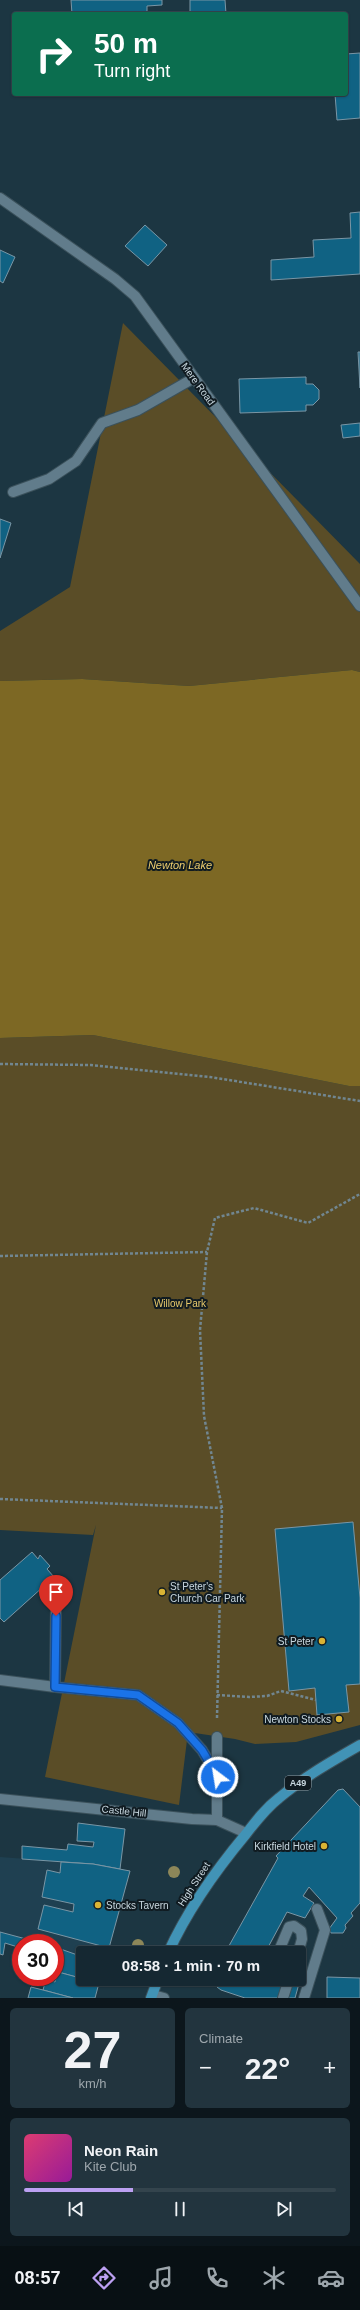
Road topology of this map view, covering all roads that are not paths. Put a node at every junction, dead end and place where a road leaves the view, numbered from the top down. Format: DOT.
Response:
graph roads {
  1 [pos="0,198"];
  2 [pos="194,378"];
  3 [pos="14,492"];
  4 [pos="360,606"];
  5 [pos="56,1602"];
  6 [pos="0,1680"];
  7 [pos="55,1687"];
  8 [pos="217,1737"];
  9 [pos="360,1745"];
  10 [pos="218,1777"];
  11 [pos="0,1799"];
  12 [pos="217,1820"];
  13 [pos="246,1833"];
  14 [pos="317,1909"];
  15 [pos="171,1946"];
  16 [pos="281,1946"];
  17 [pos="300,1946"];
  18 [pos="156,1986"];
  19 [pos="287,1986"];
  20 [pos="152,1996"];
  21 [pos="164,1998"];
  22 [pos="283,1998"];
  23 [pos="304,1998"];
  1 -- 2 [label="street, Mere Road"];
  2 -- 3 [label="street"];
  2 -- 4 [label="street, Mere Road"];
  5 -- 7 [label="street"];
  6 -- 7 [label="street"];
  7 -- 10 [label="street"];
  8 -- 10 [label="street"];
  9 -- 13 [label="main road, A49"];
  10 -- 12 [label="street"];
  11 -- 12 [label="street, Castle Hill"];
  12 -- 13 [label="street, Castle Hill"];
  13 -- 15 [label="main road, High Street / A49"];
  14 -- 23 [label="street"];
  16 -- 17 [label="street"];
  18 -- 20 [label="main road"];
  19 -- 22 [label="street"];
  20 -- 21 [label="street"];
}
